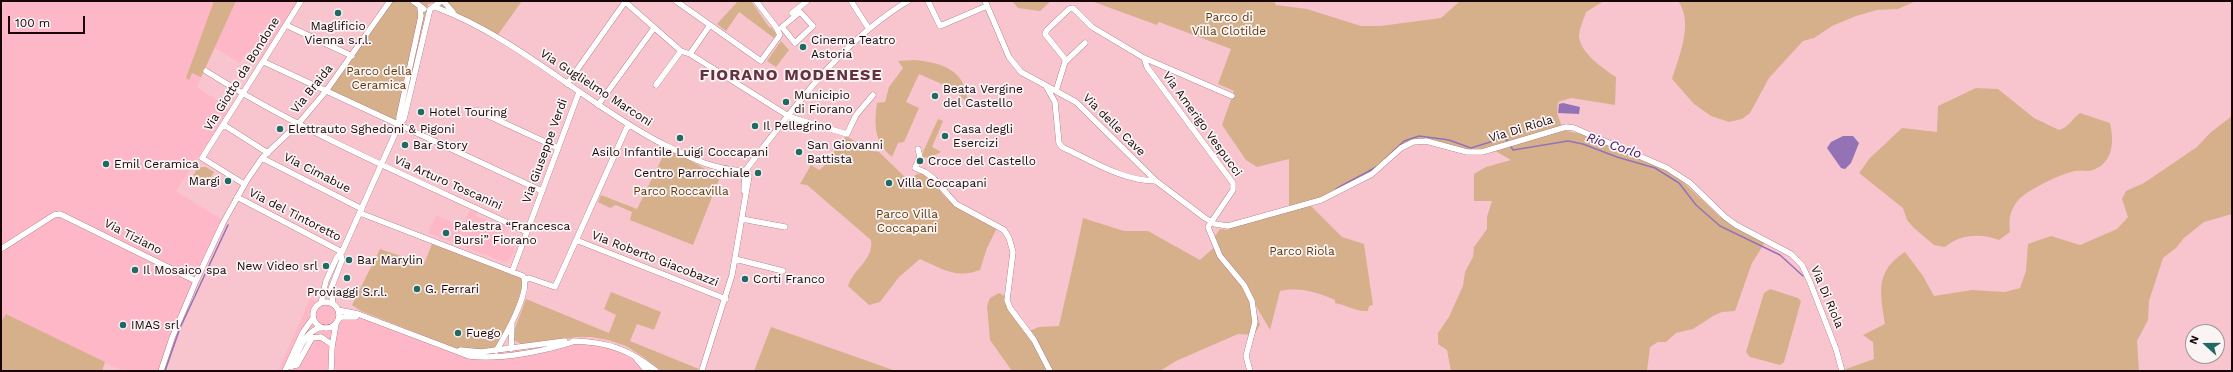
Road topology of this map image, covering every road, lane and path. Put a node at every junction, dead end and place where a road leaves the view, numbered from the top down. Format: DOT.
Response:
graph roads {
  1 [pos="301,1"];
  2 [pos="389,1"];
  3 [pos="413,1"];
  4 [pos="442,1"];
  5 [pos="636,1"];
  6 [pos="676,1"];
  7 [pos="756,1"];
  8 [pos="807,1"];
  9 [pos="851,1"];
  10 [pos="908,1"];
  11 [pos="928,1"];
  12 [pos="625,2"];
  13 [pos="986,3"];
  14 [pos="631,7"];
  15 [pos="420,8"];
  16 [pos="432,8"];
  17 [pos="456,15"];
  18 [pos="286,25"];
  19 [pos="710,25"];
  20 [pos="776,26"];
  21 [pos="654,28"];
  22 [pos="868,29"];
  23 [pos="786,33"];
  24 [pos="1085,43"];
  25 [pos="681,51"];
  26 [pos="690,54"];
  27 [pos="352,56"];
  28 [pos="1144,58"];
  29 [pos="264,62"];
  30 [pos="1065,62"];
  31 [pos="206,71"];
  32 [pos="567,84"];
  33 [pos="656,85"];
  34 [pos="1047,88"];
  35 [pos="326,90"];
  36 [pos="1056,91"];
  37 [pos="579,92"];
  38 [pos="243,94"];
  39 [pos="1063,94"];
  40 [pos="873,95"];
  41 [pos="1232,96"];
  42 [pos="1053,98"];
  43 [pos="598,105"];
  44 [pos="476,110"];
  45 [pos="789,116"];
  46 [pos="299,123"];
  47 [pos="224,125"];
  48 [pos="399,125"];
  49 [pos="628,125"];
  50 [pos="558,148"];
  51 [pos="918,149"];
  52 [pos="268,153"];
  53 [pos="262,158"];
  54 [pos="382,165"];
  55 [pos="745,171"];
  56 [pos="1147,173"];
  57 [pos="1142,181"];
  58 [pos="1156,181"];
  59 [pos="244,184"];
  60 [pos="542,191"];
  61 [pos="237,197"];
  62 [pos="745,198"];
  63 [pos="361,211"];
  64 [pos="742,219"];
  65 [pos="1211,222"];
  66 [pos="785,227"];
  67 [pos="527,232"];
  68 [pos="576,240"];
  69 [pos="1,249"];
  70 [pos="342,253"];
  71 [pos="735,259"];
  72 [pos="512,272"];
  73 [pos="783,272"];
  74 [pos="525,280"];
  75 [pos="196,281"];
  76 [pos="726,299"];
  77 [pos="321,303"];
  78 [pos="333,304"];
  79 [pos="338,310"];
  80 [pos="313,318"];
  81 [pos="372,320"];
  82 [pos="337,322"];
  83 [pos="512,323"];
  84 [pos="323,328"];
  85 [pos="504,338"];
  86 [pos="576,341"];
  87 [pos="331,345"];
  88 [pos="458,350"];
  89 [pos="508,350"];
  90 [pos="536,350"];
  91 [pos="496,351"];
  92 [pos="485,357"];
  93 [pos="635,357"];
  94 [pos="291,369"];
  95 [pos="161,371"];
  96 [pos="285,371"];
  97 [pos="331,371"];
  98 [pos="647,371"];
  99 [pos="656,371"];
  100 [pos="702,371"];
  101 [pos="1050,371"];
  102 [pos="1250,371"];
  103 [pos="1842,371"];
  1 -- 18 [label="street, Via Giotto da Bondone"];
  2 -- 27 [label="street, Via Braida"];
  3 -- 15 [label="street"];
  4 -- 16 [label="street"];
  4 -- 17 [label="street"];
  5 -- 14 [label="street"];
  6 -- 19 [label="street"];
  7 -- 20 [label="street"];
  8 -- 20 [label="street"];
  9 -- 22 [label="street"];
  10 -- 22 [label="street"];
  11 -- 13 [label="street"];
  12 -- 14 [label="street"];
  12 -- 32 [label="street"];
  13 -- 34 [label="street, Via delle Cave"];
  14 -- 21 [label="street"];
  15 -- 16 [label="street"];
  15 -- 48 [label="street"];
  16 -- 17 [label="street"];
  16 -- 48 [label="street"];
  17 -- 32 [label="street, Via Guglielmo Marconi"];
  18 -- 27 [label="street"];
  18 -- 29 [label="street, Via Giotto da Bondone"];
  19 -- 20 [label="street"];
  19 -- 26 [label="street"];
  21 -- 25 [label="street"];
  21 -- 43 [label="street"];
  22 -- 45 [label="street"];
  23 -- 23 [label="street"];
  24 -- 30 [label="street"];
  25 -- 26 [label="street"];
  25 -- 33 [label="street"];
  26 -- 45 [label="street"];
  27 -- 35 [label="street, Via Braida"];
  28 -- 30 [label="street"];
  28 -- 41 [label="street"];
  28 -- 65 [label="street, Via Amerigo Vespucci"];
  29 -- 35 [label="street"];
  29 -- 38 [label="street, Via Giotto da Bondone"];
  30 -- 36 [label="street"];
  31 -- 38 [label="street, Via Arturo Toscanini"];
  32 -- 37 [label="street, Via Guglielmo Marconi"];
  34 -- 36 [label="street, Via delle Cave"];
  34 -- 42 [label="street"];
  35 -- 46 [label="street, Via Braida"];
  35 -- 48 [label="street"];
  36 -- 39 [label="street, Via delle Cave"];
  37 -- 43 [label="street, Via Guglielmo Marconi"];
  37 -- 50 [label="street, Via Giuseppe Verdi"];
  38 -- 46 [label="street, Via Arturo Toscanini"];
  38 -- 47 [label="street, Via Giotto da Bondone"];
  39 -- 42 [label="street, Via delle Cave"];
  39 -- 56 [label="street, Via delle Cave"];
  40 -- 45 [label="street"];
  42 -- 57 [label="street"];
  43 -- 49 [label="street, Via Guglielmo Marconi"];
  44 -- 50 [label="street"];
  45 -- 55 [label="street"];
  46 -- 52 [label="street, Via Braida"];
  46 -- 54 [label="street, Via Arturo Toscanini"];
  47 -- 52 [label="street"];
  47 -- 59 [label="street, Via Giotto da Bondone"];
  48 -- 54 [label="street"];
  48 -- 60 [label="street"];
  49 -- 55 [label="street, Via Guglielmo Marconi"];
  49 -- 68 [label="street"];
  50 -- 60 [label="street, Via Giuseppe Verdi"];
  51 -- 101 [label="street"];
  52 -- 53 [label="street, Via Braida"];
  53 -- 59 [label="street, Via Braida"];
  53 -- 63 [label="street, Via Cimabue"];
  54 -- 63 [label="street"];
  54 -- 67 [label="street, Via Arturo Toscanini"];
  55 -- 62 [label="street"];
  55 -- 62 [label="street"];
  56 -- 57 [label="street"];
  56 -- 58 [label="street, Via delle Cave"];
  57 -- 58 [label="street"];
  58 -- 65 [label="street, Via delle Cave"];
  59 -- 61 [label="street, Via Braida"];
  60 -- 67 [label="street, Via Giuseppe Verdi"];
  61 -- 70 [label="street, Via del Tintoretto"];
  61 -- 75 [label="street, Via Braida"];
  62 -- 64 [label="street"];
  63 -- 70 [label="street"];
  63 -- 72 [label="street, Via Cimabue"];
  64 -- 66 [label="street"];
  64 -- 71 [label="street"];
  65 -- 102 [label="street"];
  65 -- 103 [label="street, Via Di Riola"];
  67 -- 72 [label="street, Via Giuseppe Verdi"];
  68 -- 74 [label="street"];
  68 -- 76 [label="street, Via Roberto Giacobazzi"];
  69 -- 75 [label="street, Via Tiziano"];
  70 -- 77 [label="street"];
  70 -- 78 [label="street"];
  71 -- 73 [label="street"];
  71 -- 76 [label="street"];
  72 -- 74 [label="street"];
  74 -- 83 [label="street"];
  75 -- 95 [label="street, Via Braida"];
  76 -- 100 [label="street"];
  77 -- 78 [label="street"];
  77 -- 80 [label="street"];
  78 -- 79 [label="street"];
  79 -- 81 [label="street"];
  79 -- 82 [label="street"];
  80 -- 84 [label="street"];
  80 -- 96 [label="street"];
  81 -- 82 [label="street"];
  81 -- 88 [label="street"];
  82 -- 84 [label="street"];
  82 -- 87 [label="street"];
  83 -- 85 [label="street"];
  83 -- 89 [label="street"];
  84 -- 87 [label="street"];
  84 -- 94 [label="street"];
  85 -- 89 [label="street"];
  85 -- 91 [label="street"];
  86 -- 89 [label="street"];
  86 -- 90 [label="street"];
  86 -- 93 [label="street"];
  87 -- 94 [label="street"];
  87 -- 97 [label="street"];
  88 -- 91 [label="street"];
  88 -- 92 [label="street"];
  89 -- 90 [label="street"];
  89 -- 91 [label="street"];
  89 -- 92 [label="street"];
  90 -- 92 [label="street"];
  93 -- 98 [label="street"];
  93 -- 99 [label="street"];
}
